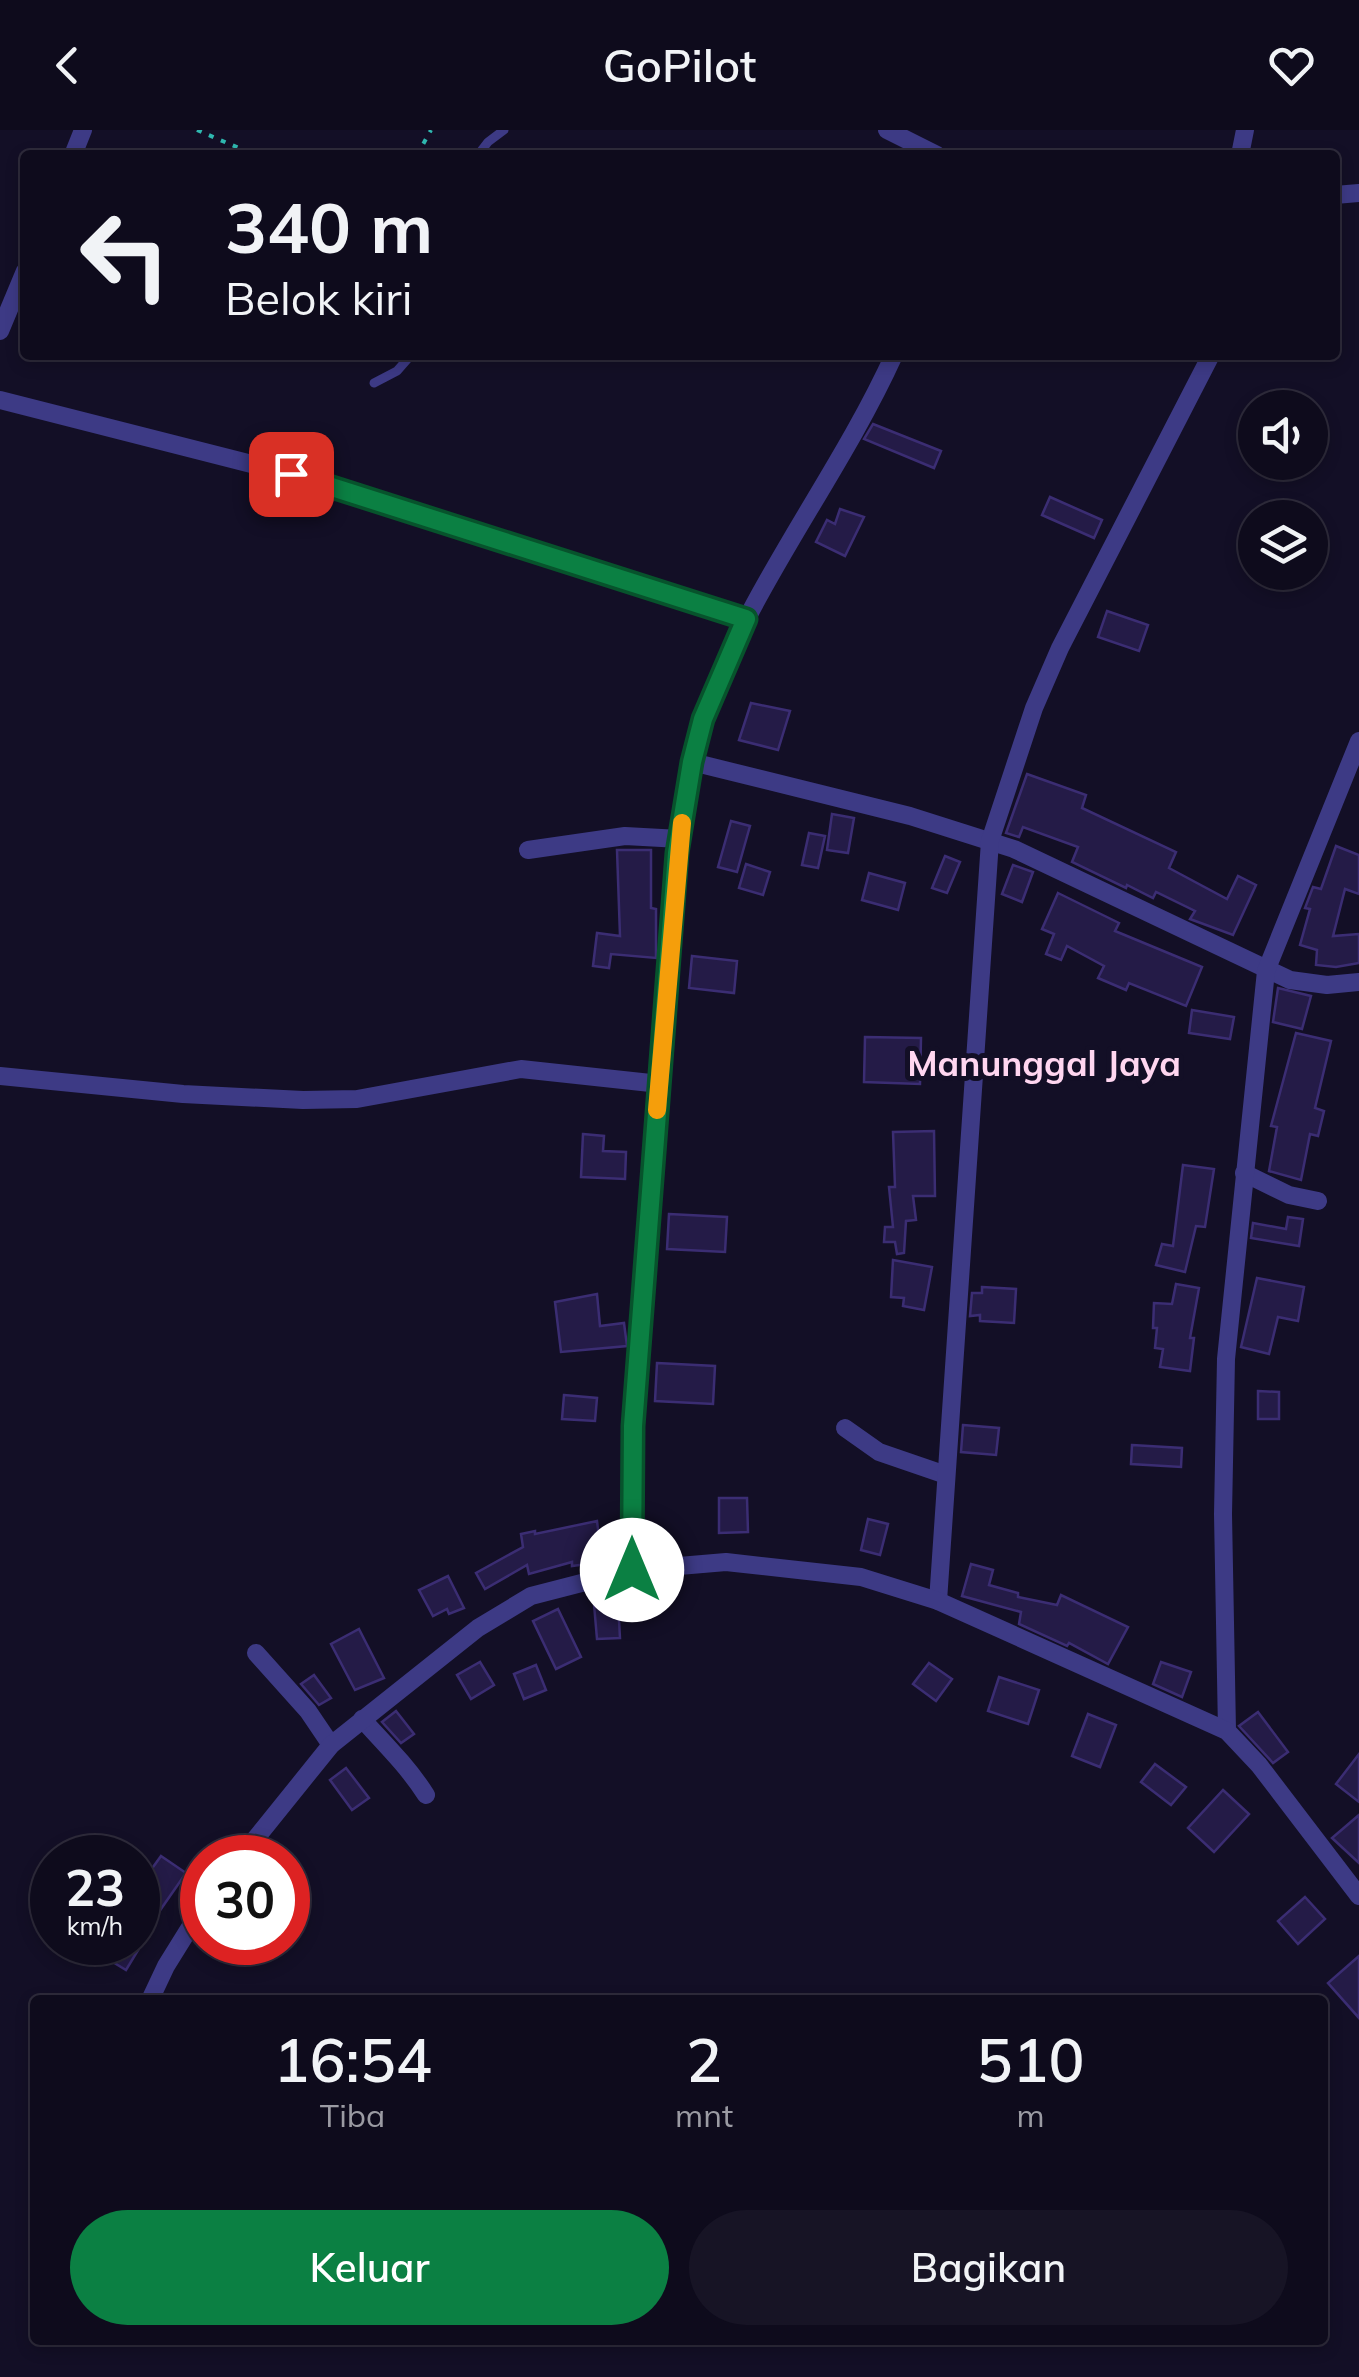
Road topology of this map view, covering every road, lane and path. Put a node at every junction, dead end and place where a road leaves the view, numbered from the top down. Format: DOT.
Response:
graph roads {
  1 [pos="196,130"];
  2 [pos="504,130"];
  3 [pos="887,130"];
  4 [pos="243,150"];
  5 [pos="482,150"];
  6 [pos="927,150"];
  7 [pos="20,282"];
  8 [pos="0,331"];
  9 [pos="407,360"];
  10 [pos="891,360"];
  11 [pos="1208,360"];
  12 [pos="374,383"];
  13 [pos="0,400"];
  14 [pos="746,619"];
  15 [pos="1359,741"];
  16 [pos="692,762"];
  17 [pos="680,839"];
  18 [pos="990,841"];
  19 [pos="528,850"];
  20 [pos="1266,971"];
  21 [pos="1359,982"];
  22 [pos="0,1076"];
  23 [pos="660,1084"];
  24 [pos="1244,1173"];
  25 [pos="1318,1201"];
  26 [pos="844,1428"];
  27 [pos="946,1475"];
  28 [pos="632,1570"];
  29 [pos="938,1601"];
  30 [pos="256,1653"];
  31 [pos="362,1720"];
  32 [pos="1226,1731"];
  33 [pos="331,1745"];
  34 [pos="426,1795"];
  35 [pos="259,1835"];
  36 [pos="1359,1896"];
  37 [pos="180,1943"];
  38 [pos="152,1995"];
  1 -- 4 [label="path"];
  2 -- 5 [label="lane"];
  3 -- 6 [label="street"];
  7 -- 8 [label="street"];
  9 -- 12 [label="lane"];
  10 -- 14 [label="street"];
  11 -- 18 [label="street"];
  13 -- 14 [label="street"];
  14 -- 16 [label="street"];
  15 -- 20 [label="street"];
  16 -- 17 [label="street"];
  16 -- 18 [label="street"];
  17 -- 19 [label="street"];
  17 -- 23 [label="street"];
  18 -- 20 [label="street"];
  18 -- 27 [label="street"];
  20 -- 21 [label="street"];
  20 -- 24 [label="street"];
  22 -- 23 [label="street"];
  23 -- 28 [label="street"];
  24 -- 25 [label="street"];
  24 -- 32 [label="street"];
  26 -- 27 [label="street"];
  27 -- 29 [label="street"];
  28 -- 29 [label="street"];
  28 -- 31 [label="street"];
  29 -- 32 [label="street"];
  30 -- 33 [label="street"];
  31 -- 33 [label="street"];
  31 -- 34 [label="street"];
  32 -- 36 [label="street"];
  33 -- 35 [label="street"];
  37 -- 38 [label="street"];
}
